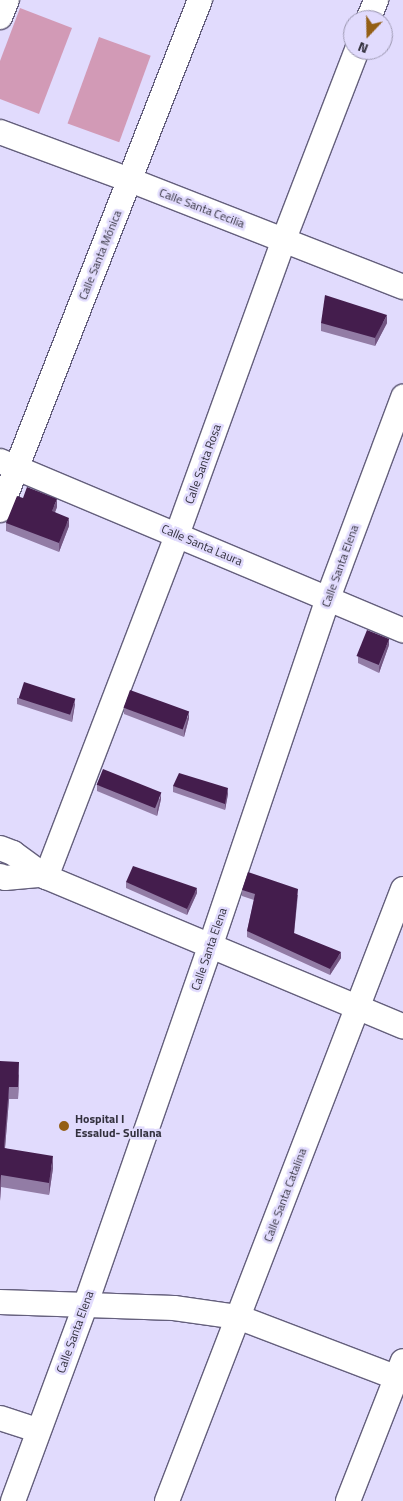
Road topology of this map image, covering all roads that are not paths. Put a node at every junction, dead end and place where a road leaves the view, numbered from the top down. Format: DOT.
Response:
graph roads {
  1 [pos="7,0"];
  2 [pos="200,0"];
  3 [pos="0,17"];
  4 [pos="353,60"];
  5 [pos="0,132"];
  6 [pos="130,180"];
  7 [pos="284,239"];
  8 [pos="403,287"];
  9 [pos="403,397"];
  10 [pos="8,464"];
  11 [pos="0,510"];
  12 [pos="177,535"];
  13 [pos="328,598"];
  14 [pos="403,630"];
  15 [pos="0,848"];
  16 [pos="0,876"];
  17 [pos="43,876"];
  18 [pos="403,889"];
  19 [pos="210,947"];
  20 [pos="358,1006"];
  21 [pos="403,1026"];
  22 [pos="0,1302"];
  23 [pos="85,1306"];
  24 [pos="238,1317"];
  25 [pos="401,1373"];
  26 [pos="0,1418"];
  27 [pos="38,1430"];
  28 [pos="13,1501"];
  29 [pos="167,1501"];
  30 [pos="348,1501"];
  1 -- 3 [label="street"];
  2 -- 6 [label="street, Calle Santa Mónica"];
  4 -- 7 [label="street, Calle Santa Rosa"];
  5 -- 6 [label="street, Calle Santa Cecilia"];
  6 -- 7 [label="street, Calle Santa Cecilia"];
  6 -- 10 [label="street, Calle Santa Mónica"];
  7 -- 8 [label="street, Calle Santa Cecilia"];
  7 -- 12 [label="street, Calle Santa Rosa"];
  9 -- 13 [label="street, Calle Santa Elena"];
  10 -- 11 [label="street, Calle Santa Mónica"];
  10 -- 12 [label="street, Calle Santa Laura"];
  12 -- 13 [label="street, Calle Santa Laura"];
  12 -- 17 [label="street, Calle Santa Rosa"];
  13 -- 14 [label="street, Calle Santa Laura"];
  13 -- 19 [label="street, Calle Santa Elena"];
  15 -- 17 [label="street"];
  16 -- 17 [label="street"];
  17 -- 19 [label="street"];
  18 -- 20 [label="street, Calle Santa Catalina"];
  19 -- 20 [label="street"];
  19 -- 23 [label="street, Calle Santa Elena"];
  20 -- 21 [label="street"];
  20 -- 24 [label="street, Calle Santa Catalina"];
  22 -- 23 [label="street"];
  23 -- 24 [label="street"];
  23 -- 27 [label="street, Calle Santa Elena"];
  24 -- 25 [label="street"];
  24 -- 29 [label="street, Calle Santa Catalina"];
  25 -- 30 [label="street"];
  26 -- 27 [label="street"];
  27 -- 28 [label="street, Calle Santa Elena"];
}
